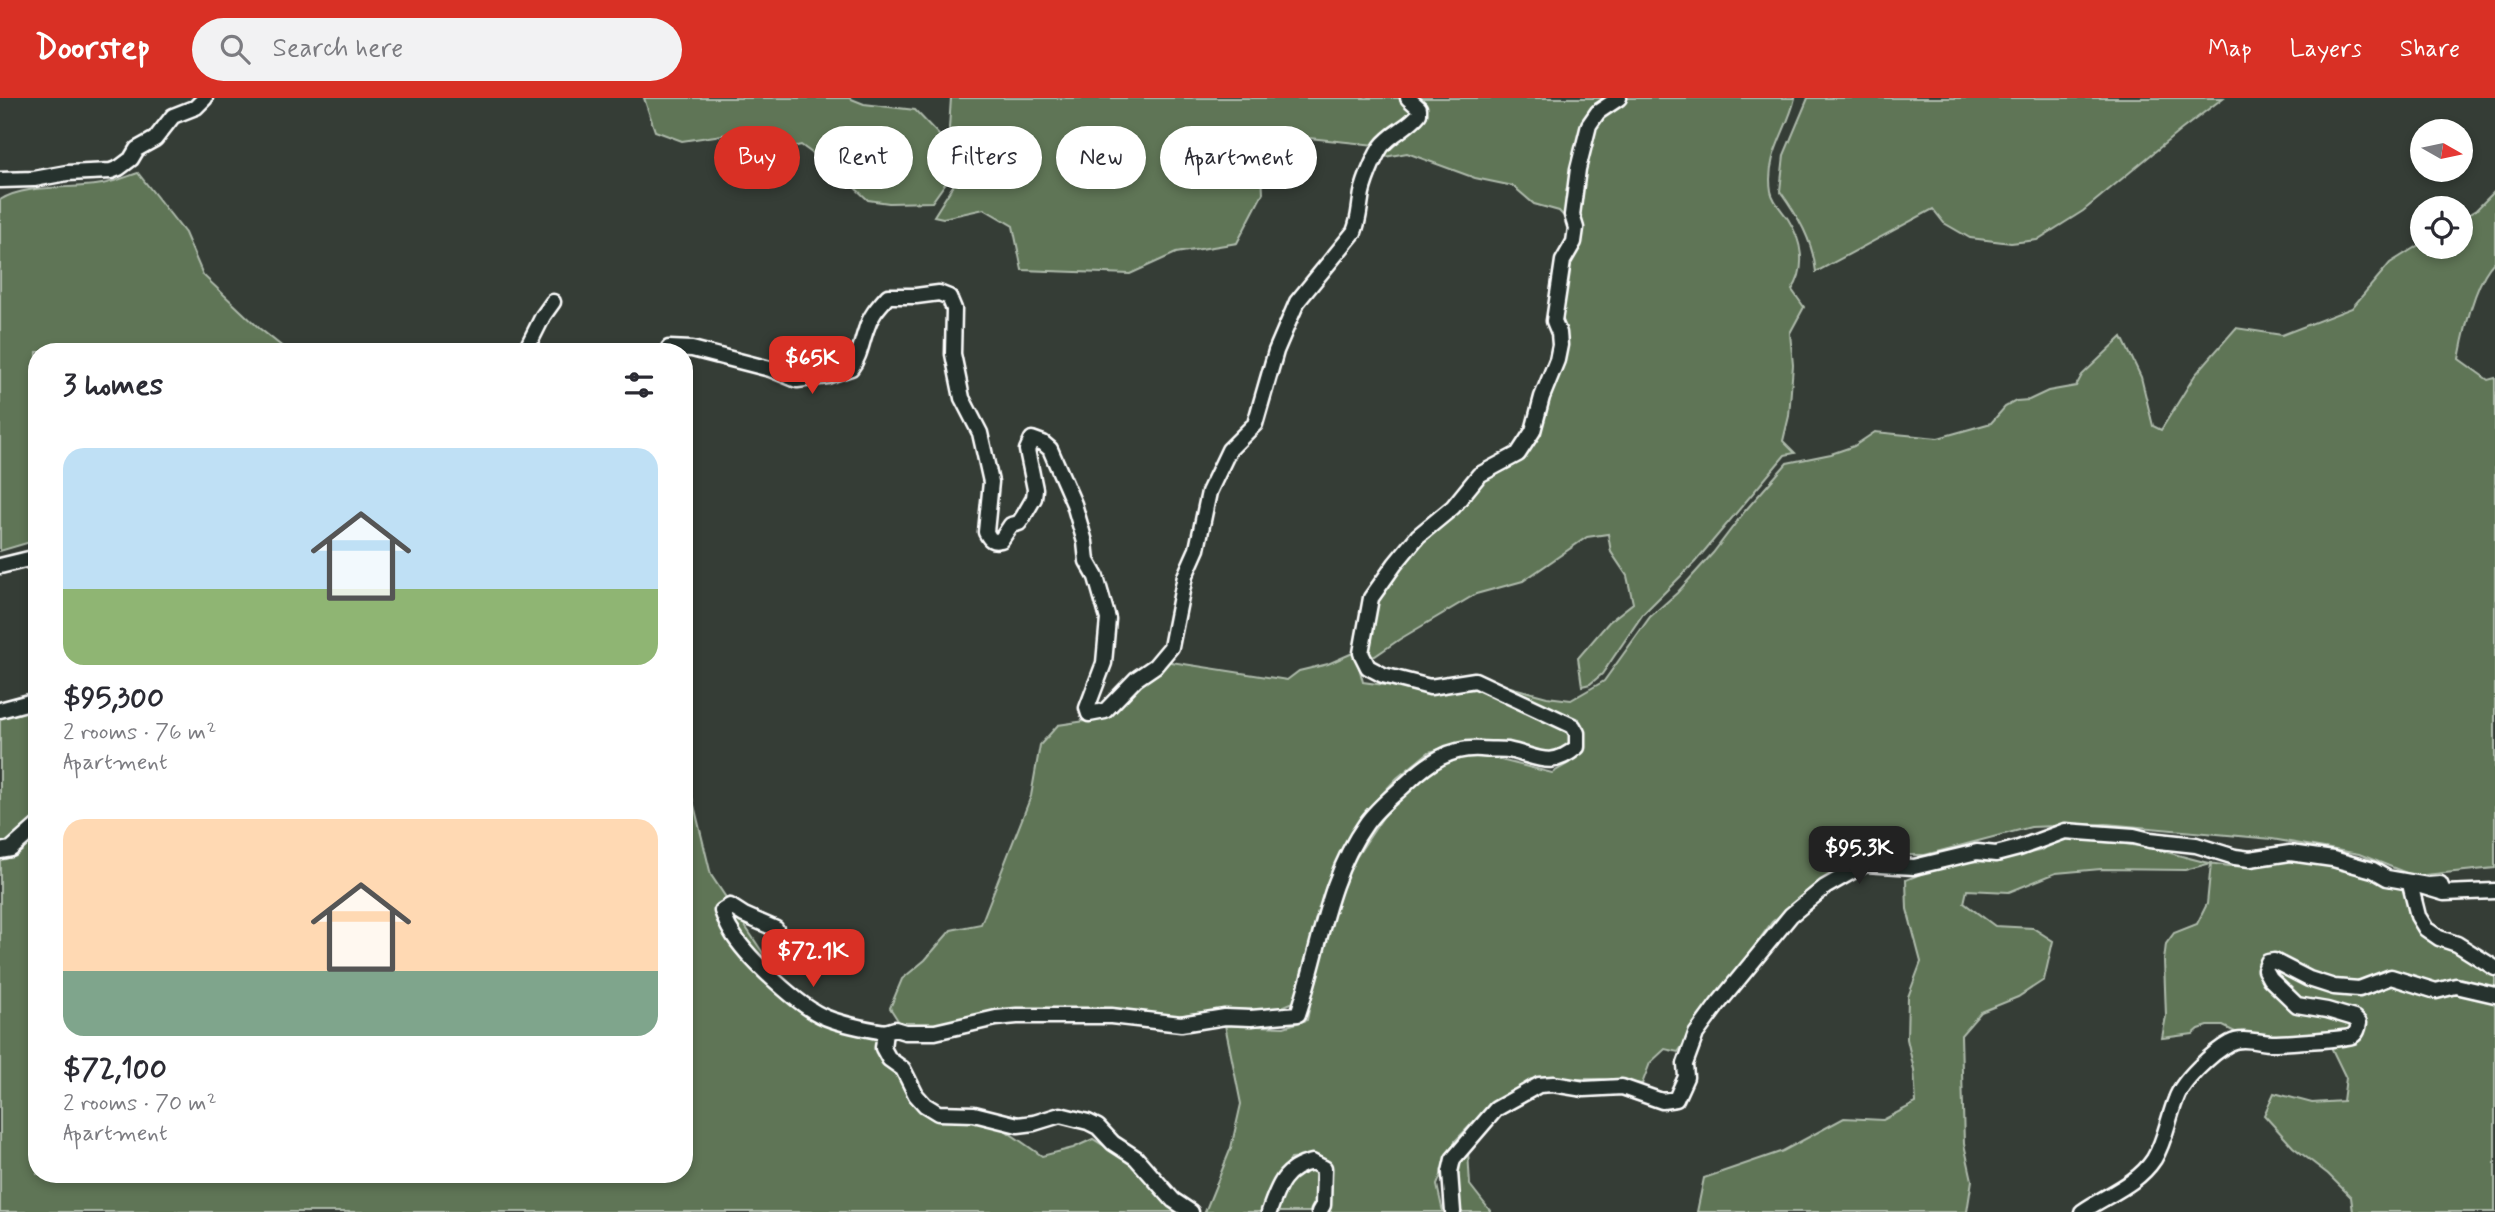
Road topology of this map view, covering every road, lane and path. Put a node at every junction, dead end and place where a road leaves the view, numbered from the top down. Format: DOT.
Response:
graph roads {
  1 [pos="205,98"];
  2 [pos="1408,98"];
  3 [pos="1619,98"];
  4 [pos="0,180"];
  5 [pos="553,302"];
  6 [pos="529,343"];
  7 [pos="693,349"];
  8 [pos="28,559"];
  9 [pos="0,566"];
  10 [pos="28,702"];
  11 [pos="0,710"];
  12 [pos="28,834"];
  13 [pos="0,851"];
  14 [pos="2495,891"];
  15 [pos="2444,893"];
  16 [pos="776,929"];
  17 [pos="2495,968"];
  18 [pos="2495,995"];
  19 [pos="886,1032"];
  20 [pos="1191,1212"];
  21 [pos="1269,1212"];
  22 [pos="1319,1212"];
  23 [pos="1453,1212"];
  24 [pos="2082,1212"];
  1 -- 4 [label="street"];
  2 -- 7 [label="street"];
  3 -- 19 [label="street"];
  5 -- 6 [label="street"];
  8 -- 9 [label="street"];
  10 -- 11 [label="street"];
  12 -- 13 [label="street"];
  14 -- 15 [label="street"];
  15 -- 17 [label="street"];
  15 -- 23 [label="street"];
  16 -- 19 [label="street"];
  18 -- 24 [label="street"];
  19 -- 20 [label="street"];
  21 -- 22 [label="street"];
}
